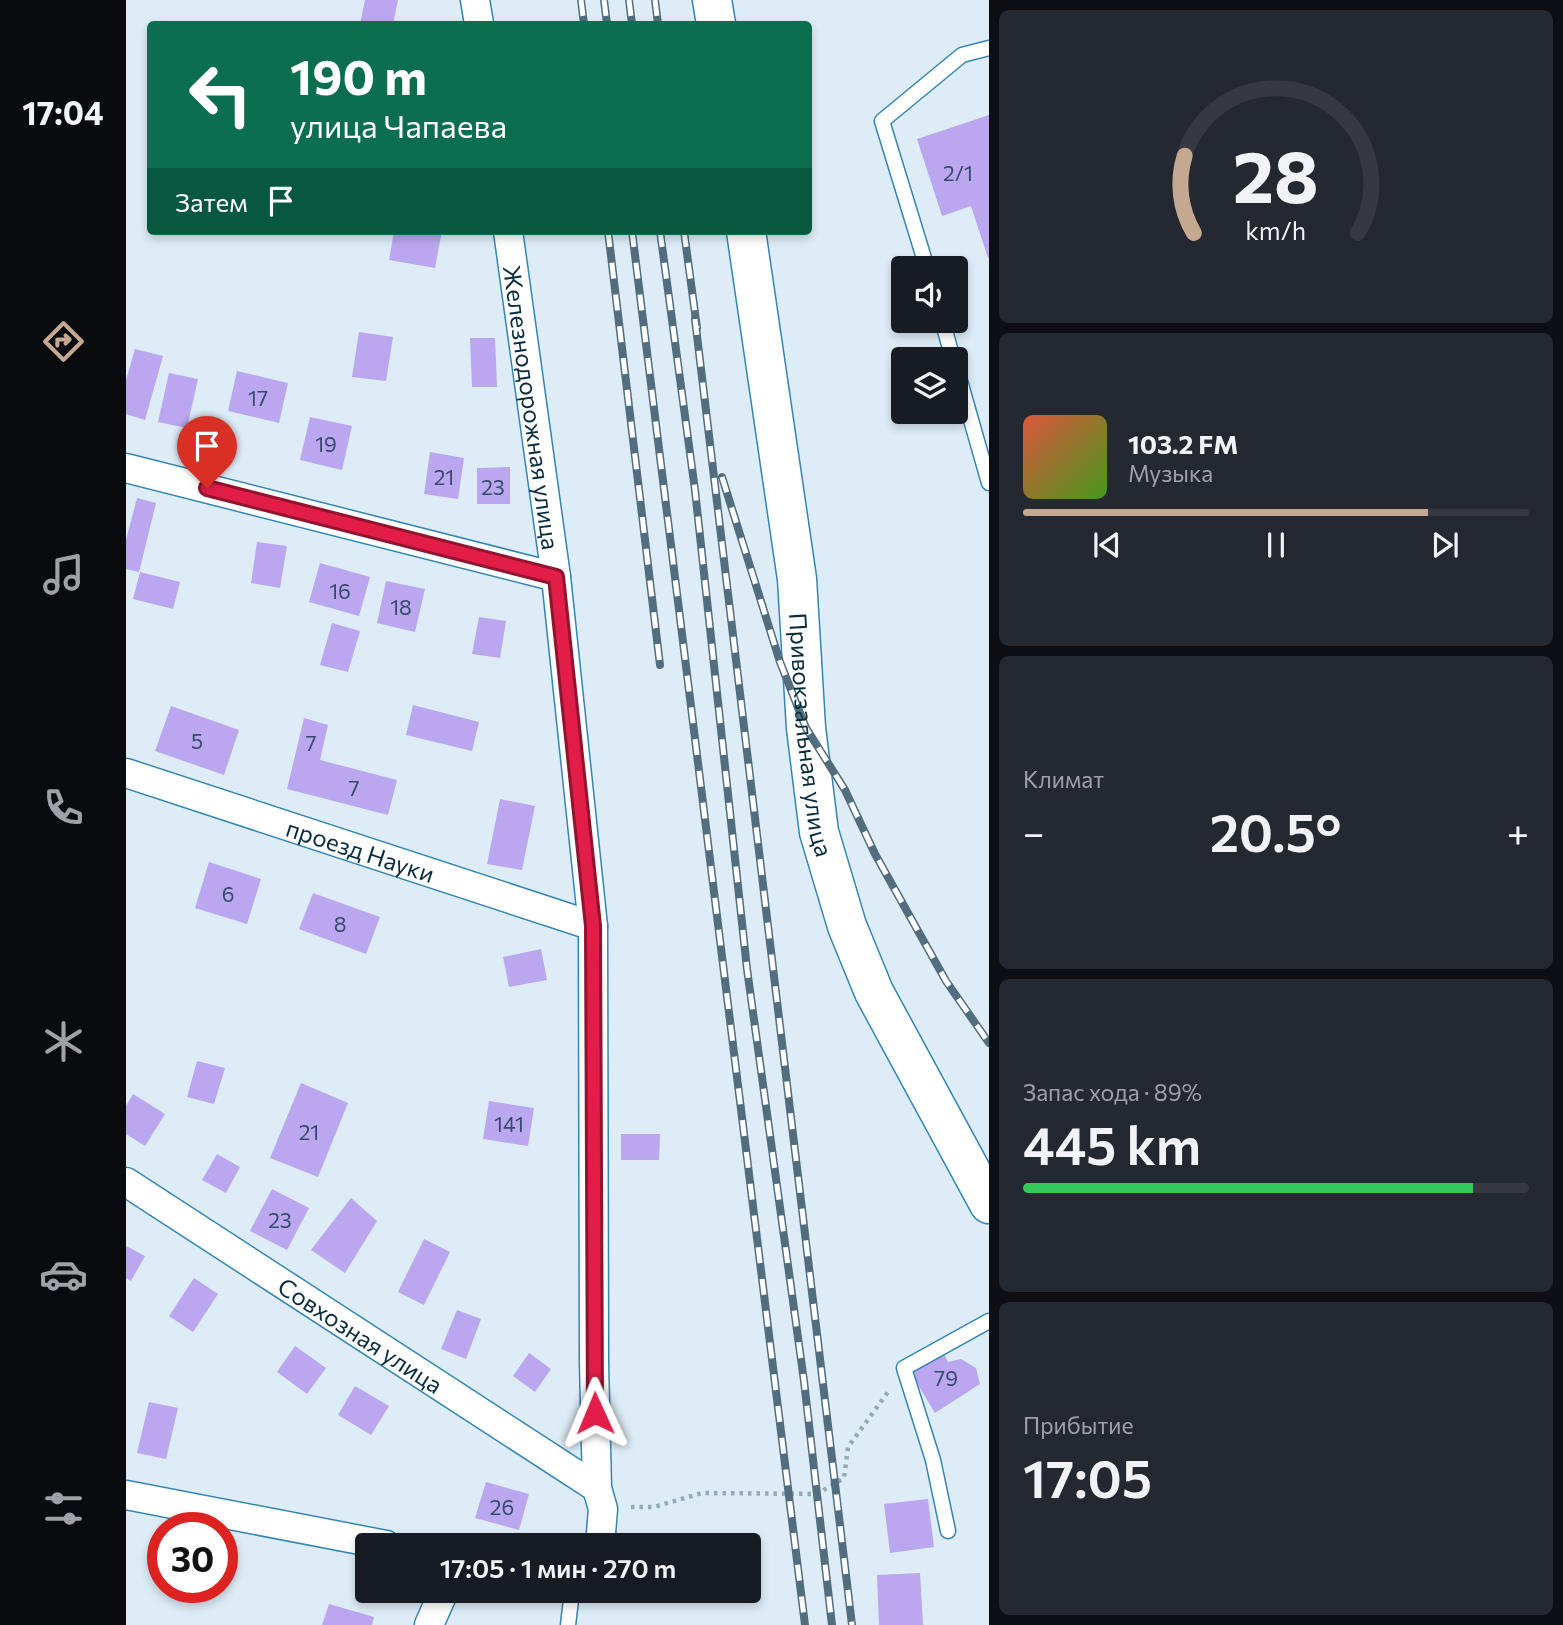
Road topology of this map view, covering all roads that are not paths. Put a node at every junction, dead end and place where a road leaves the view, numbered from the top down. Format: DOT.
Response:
graph roads {
  1 [pos="475,0"];
  2 [pos="712,0"];
  3 [pos="478,21"];
  4 [pos="716,21"];
  5 [pos="989,48"];
  6 [pos="509,235"];
  7 [pos="747,235"];
  8 [pos="923,256"];
  9 [pos="968,409"];
  10 [pos="126,468"];
  11 [pos="989,482"];
  12 [pos="556,577"];
  13 [pos="126,773"];
  14 [pos="593,926"];
  15 [pos="126,1182"];
  16 [pos="989,1204"];
  17 [pos="989,1321"];
  18 [pos="126,1495"];
  19 [pos="600,1498"];
  20 [pos="948,1531"];
  21 [pos="600,1533"];
  22 [pos="355,1539"];
  23 [pos="439,1603"];
  24 [pos="571,1603"];
  25 [pos="429,1625"];
  26 [pos="568,1625"];
  1 -- 3 [label="street"];
  2 -- 4 [label="main road"];
  5 -- 8 [label="lane"];
  6 -- 12 [label="street, Железнодорожная улица"];
  7 -- 16 [label="main road, Привокзальная улица"];
  9 -- 11 [label="lane"];
  10 -- 12 [label="street"];
  12 -- 14 [label="street, Железнодорожная улица"];
  13 -- 14 [label="street, проезд Науки"];
  14 -- 19 [label="street, Железнодорожная улица"];
  15 -- 19 [label="street, Совхозная улица"];
  17 -- 20 [label="lane"];
  18 -- 22 [label="street"];
  19 -- 21 [label="street, Железнодорожная улица"];
  23 -- 25 [label="street"];
  24 -- 26 [label="lane"];
}
